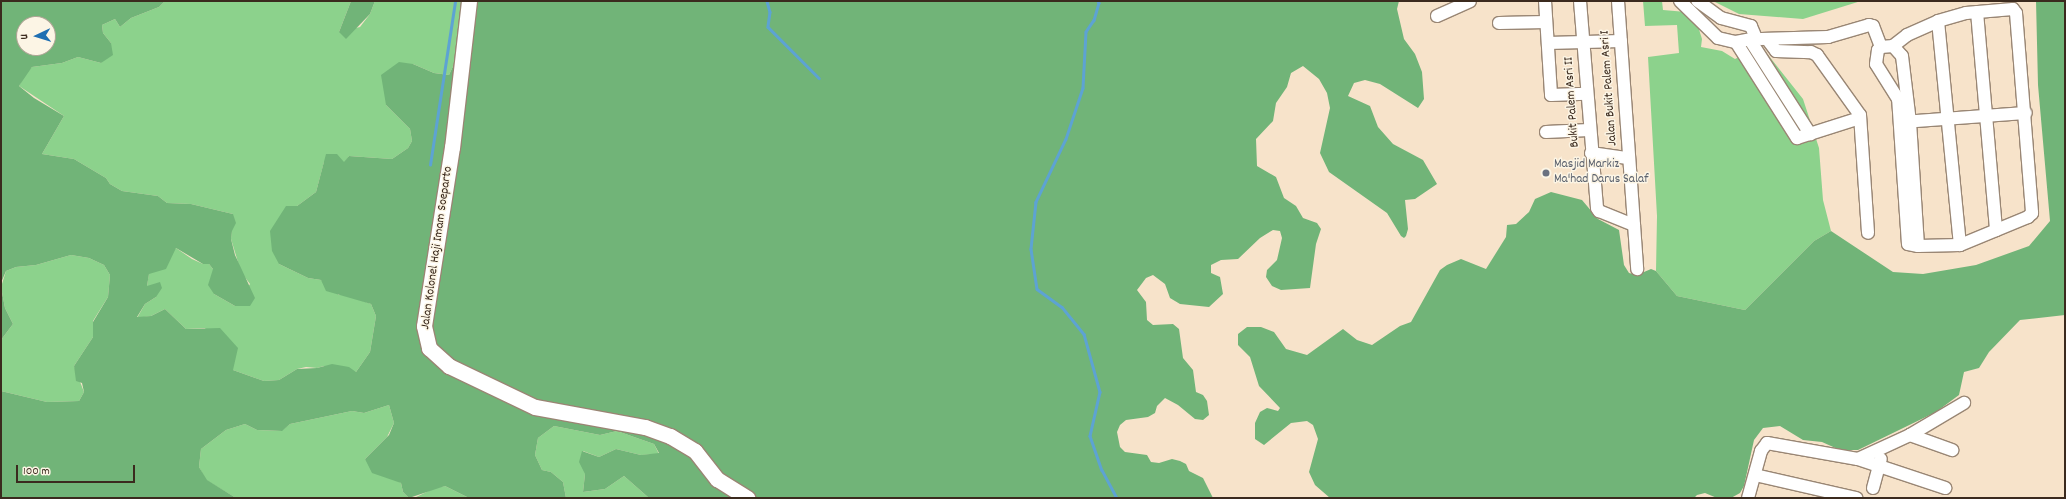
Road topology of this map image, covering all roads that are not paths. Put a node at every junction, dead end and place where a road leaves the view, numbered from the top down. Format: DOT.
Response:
graph roads {
  1 [pos="470,1"];
  2 [pos="1470,1"];
  3 [pos="1544,1"];
  4 [pos="1580,1"];
  5 [pos="1618,1"];
  6 [pos="1680,1"];
  7 [pos="1698,1"];
  8 [pos="1977,12"];
  9 [pos="1437,16"];
  10 [pos="1721,18"];
  11 [pos="1938,21"];
  12 [pos="1546,22"];
  13 [pos="1499,23"];
  14 [pos="1714,35"];
  15 [pos="1758,39"];
  16 [pos="1621,41"];
  17 [pos="1583,42"];
  18 [pos="1736,42"];
  19 [pos="1548,44"];
  20 [pos="1887,46"];
  21 [pos="1764,62"];
  22 [pos="1752,68"];
  23 [pos="1586,94"];
  24 [pos="1902,98"];
  25 [pos="2026,113"];
  26 [pos="1860,118"];
  27 [pos="1985,118"];
  28 [pos="1946,120"];
  29 [pos="1905,122"];
  30 [pos="1589,130"];
  31 [pos="1546,132"];
  32 [pos="1810,134"];
  33 [pos="1591,153"];
  34 [pos="1628,158"];
  35 [pos="1634,225"];
  36 [pos="1996,230"];
  37 [pos="1868,233"];
  38 [pos="1960,245"];
  39 [pos="1637,269"];
  40 [pos="1964,403"];
  41 [pos="1910,435"];
  42 [pos="1886,445"];
  43 [pos="1952,450"];
  44 [pos="1858,459"];
  45 [pos="1879,466"];
  46 [pos="1755,475"];
  47 [pos="1873,488"];
  48 [pos="1945,488"];
  49 [pos="748,498"];
  50 [pos="1748,498"];
  51 [pos="1856,498"];
  1 -- 49 [label="main road, Jalan Kolonel Haji Imam Soeparto"];
  2 -- 9 [label="street"];
  3 -- 12 [label="street"];
  4 -- 17 [label="street, Bukit Palem Asri II"];
  5 -- 16 [label="street, Jalan Bukit Palem Asri I"];
  6 -- 14 [label="street"];
  7 -- 10 [label="street"];
  8 -- 11 [label="street"];
  8 -- 25 [label="street"];
  8 -- 27 [label="street"];
  10 -- 14 [label="street"];
  10 -- 15 [label="street"];
  11 -- 20 [label="street"];
  11 -- 28 [label="street"];
  12 -- 13 [label="street"];
  12 -- 19 [label="street"];
  14 -- 18 [label="street"];
  15 -- 18 [label="street"];
  15 -- 20 [label="street"];
  15 -- 21 [label="street"];
  15 -- 26 [label="street"];
  16 -- 17 [label="street"];
  16 -- 34 [label="street, Jalan Bukit Palem Asri I"];
  17 -- 19 [label="street"];
  17 -- 23 [label="street, Bukit Palem Asri II"];
  18 -- 22 [label="street"];
  19 -- 23 [label="street"];
  20 -- 24 [label="street"];
  20 -- 24 [label="street"];
  21 -- 22 [label="street"];
  21 -- 32 [label="street"];
  22 -- 32 [label="street"];
  23 -- 30 [label="street, Bukit Palem Asri II"];
  24 -- 29 [label="street"];
  25 -- 27 [label="street"];
  25 -- 36 [label="street"];
  26 -- 32 [label="street"];
  26 -- 37 [label="street"];
  27 -- 28 [label="street"];
  27 -- 36 [label="street"];
  28 -- 29 [label="street"];
  28 -- 38 [label="street"];
  29 -- 38 [label="street"];
  30 -- 31 [label="street"];
  30 -- 33 [label="street, Bukit Palem Asri II"];
  33 -- 34 [label="street"];
  33 -- 35 [label="street, Bukit Palem Asri II"];
  34 -- 35 [label="street, Jalan Bukit Palem Asri I"];
  35 -- 39 [label="street, Jalan Bukit Palem Asri I"];
  36 -- 38 [label="street"];
  40 -- 41 [label="street"];
  41 -- 42 [label="street"];
  41 -- 43 [label="street"];
  42 -- 44 [label="street"];
  42 -- 45 [label="street"];
  44 -- 45 [label="street"];
  44 -- 46 [label="street"];
  45 -- 47 [label="street"];
  45 -- 48 [label="street"];
  46 -- 50 [label="street"];
  46 -- 51 [label="street"];
}
